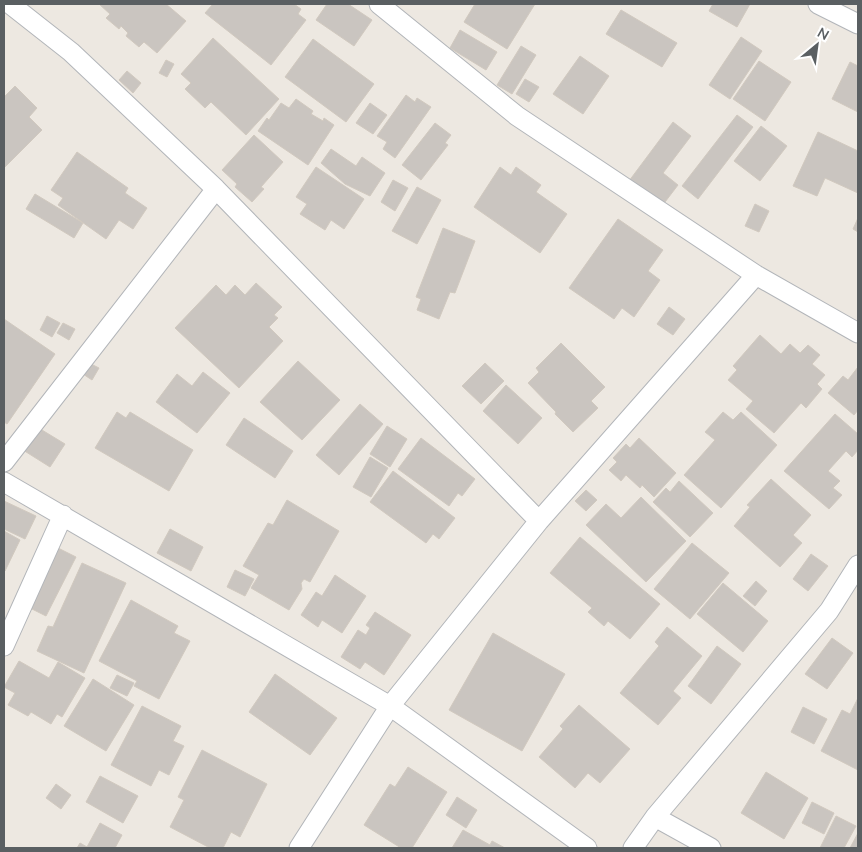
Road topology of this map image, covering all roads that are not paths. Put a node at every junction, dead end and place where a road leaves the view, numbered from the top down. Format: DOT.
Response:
graph roads {
  1 [pos="10,4"];
  2 [pos="379,4"];
  3 [pos="818,4"];
  4 [pos="858,24"];
  5 [pos="216,189"];
  6 [pos="756,274"];
  7 [pos="858,333"];
  8 [pos="4,462"];
  9 [pos="4,482"];
  10 [pos="63,515"];
  11 [pos="540,521"];
  12 [pos="858,565"];
  13 [pos="4,646"];
  14 [pos="390,706"];
  15 [pos="655,817"];
  16 [pos="299,848"];
  17 [pos="587,848"];
  18 [pos="634,848"];
  19 [pos="711,848"];
  1 -- 5 [label="street"];
  2 -- 6 [label="street"];
  3 -- 4 [label="street"];
  5 -- 8 [label="street"];
  5 -- 11 [label="street"];
  6 -- 7 [label="street"];
  6 -- 11 [label="street"];
  9 -- 10 [label="street"];
  10 -- 13 [label="street"];
  10 -- 14 [label="street"];
  11 -- 14 [label="street"];
  12 -- 15 [label="street"];
  14 -- 16 [label="street"];
  14 -- 17 [label="street"];
  15 -- 18 [label="street"];
  15 -- 19 [label="street"];
}
